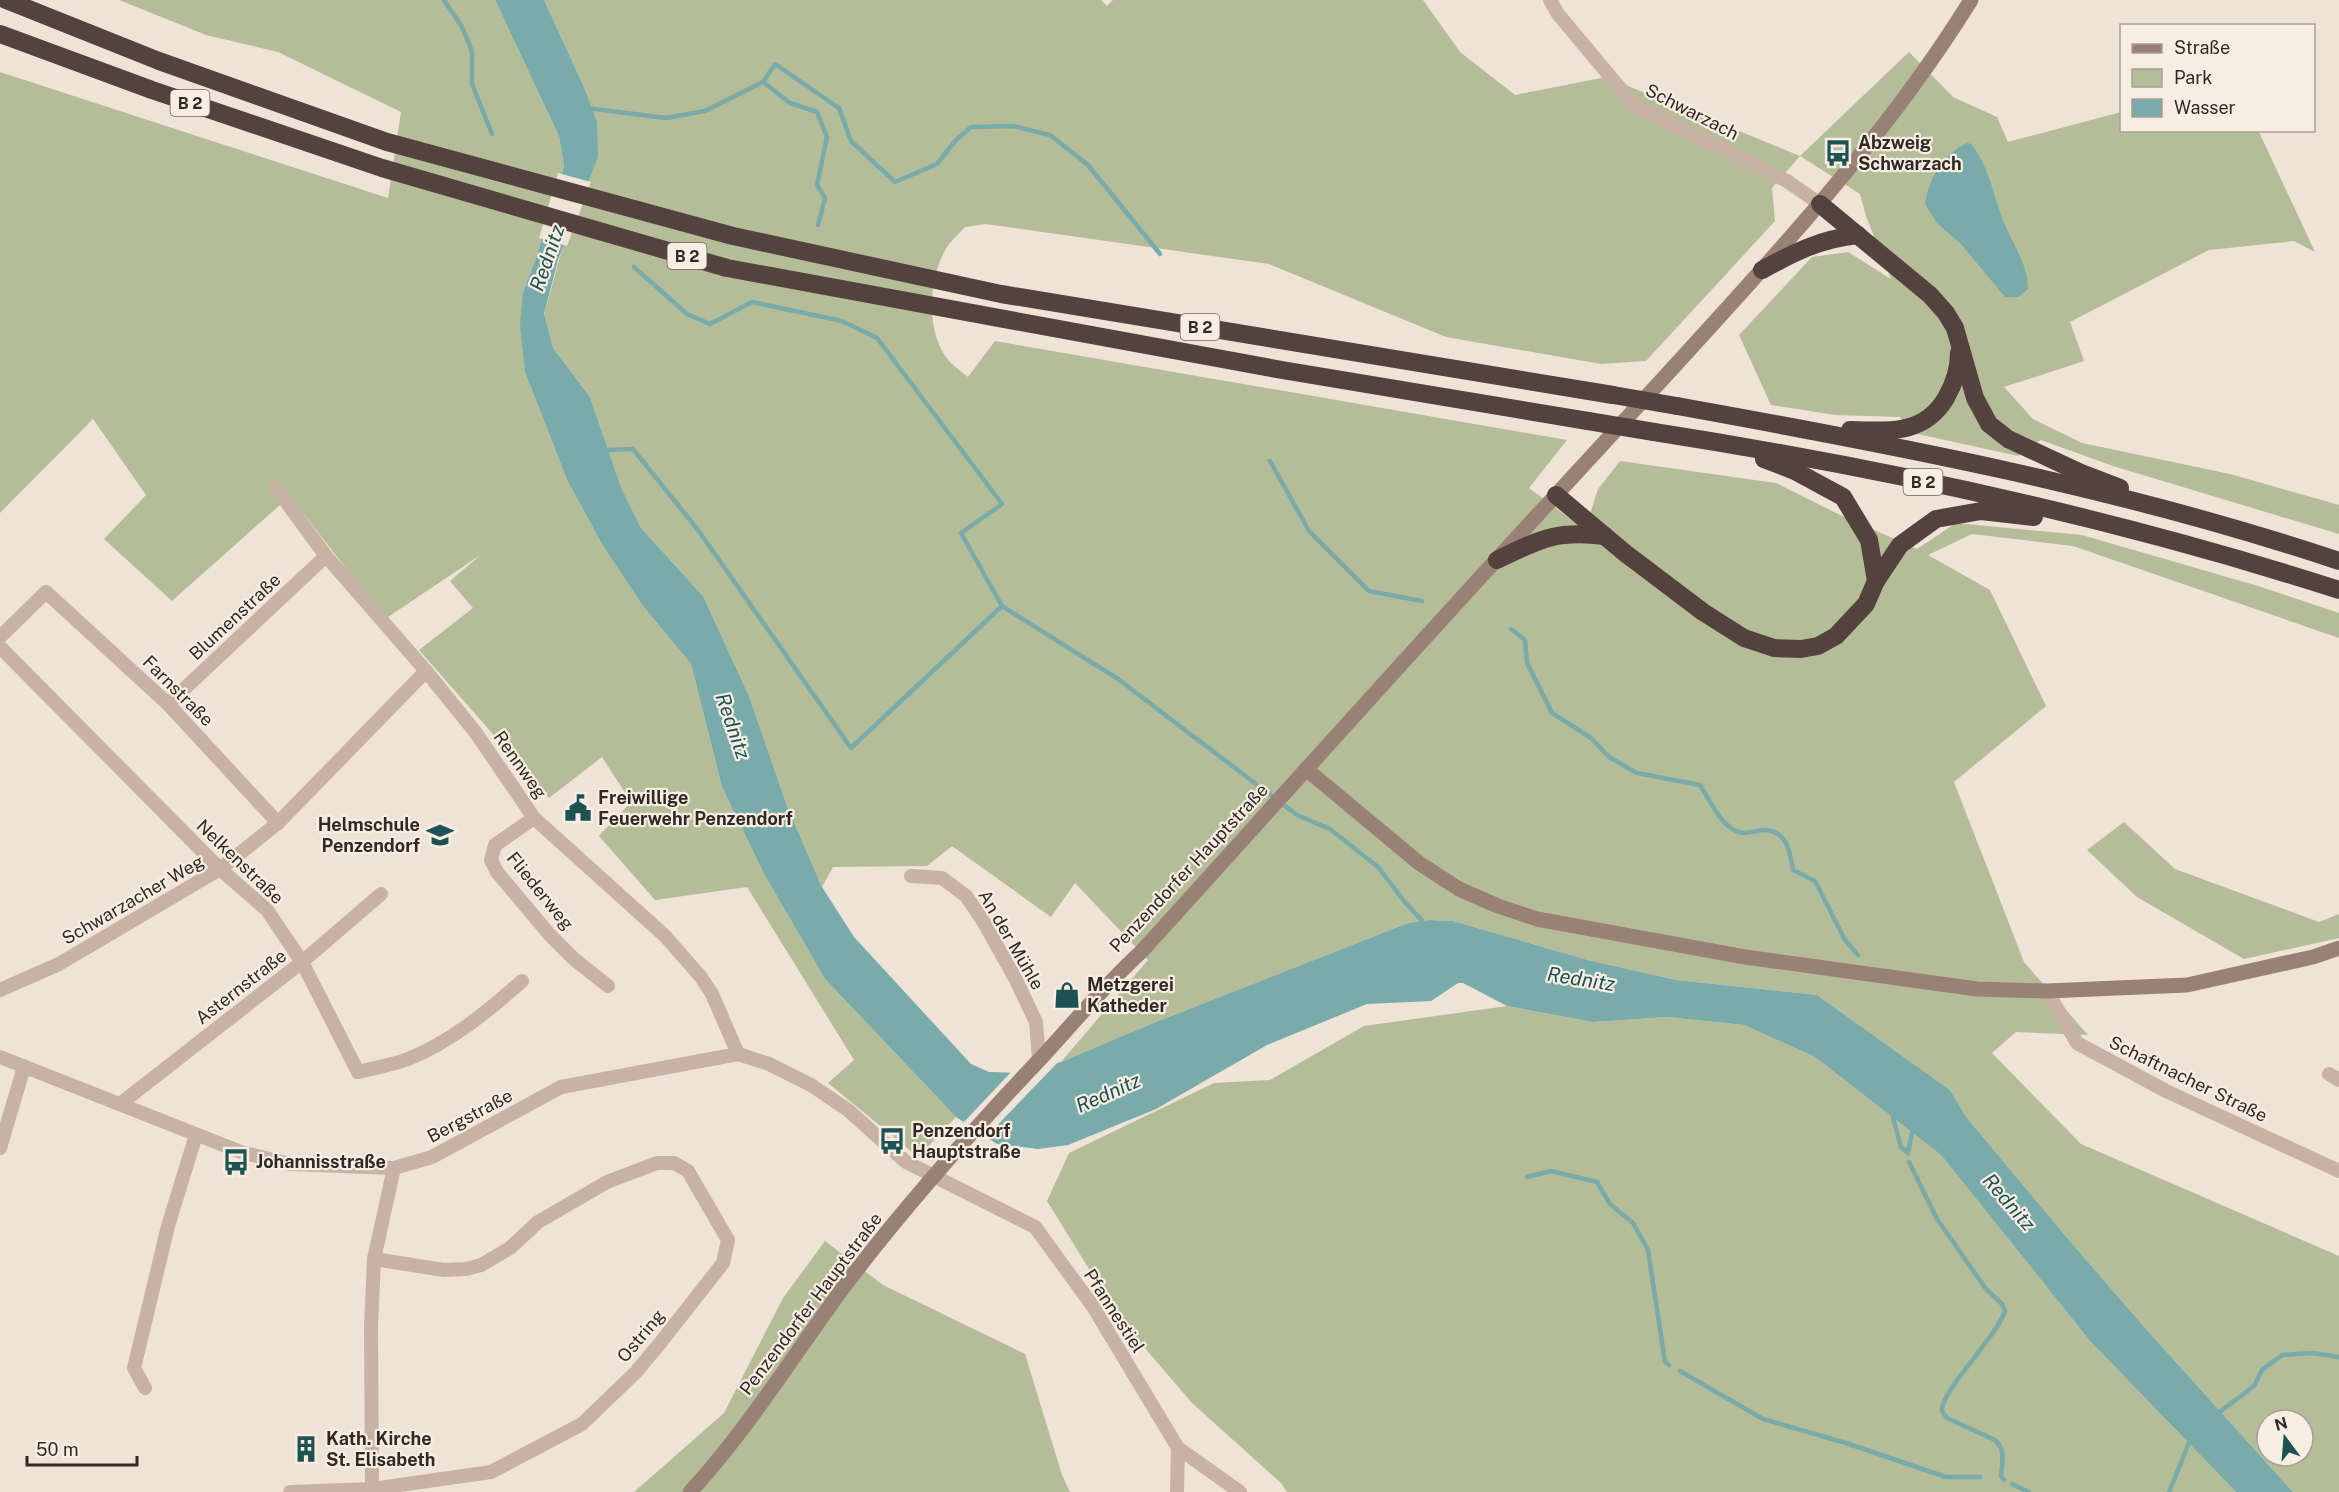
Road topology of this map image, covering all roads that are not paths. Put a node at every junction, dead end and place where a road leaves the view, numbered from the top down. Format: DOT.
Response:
graph roads {
  1 [pos="6,0"];
  2 [pos="1550,0"];
  3 [pos="1971,0"];
  4 [pos="0,34"];
  5 [pos="1820,204"];
  6 [pos="1858,235"];
  7 [pos="1762,270"];
  8 [pos="1958,340"];
  9 [pos="1801,428"];
  10 [pos="1717,442"];
  11 [pos="276,488"];
  12 [pos="1556,495"];
  13 [pos="2201,519"];
  14 [pos="2127,528"];
  15 [pos="1605,536"];
  16 [pos="326,556"];
  17 [pos="1497,560"];
  18 [pos="2339,561"];
  19 [pos="1876,581"];
  20 [pos="2339,591"];
  21 [pos="0,637"];
  22 [pos="0,647"];
  23 [pos="426,671"];
  24 [pos="168,704"];
  25 [pos="1306,770"];
  26 [pos="534,818"];
  27 [pos="278,823"];
  28 [pos="220,869"];
  29 [pos="911,876"];
  30 [pos="381,894"];
  31 [pos="2339,948"];
  32 [pos="302,962"];
  33 [pos="522,981"];
  34 [pos="608,986"];
  35 [pos="0,990"];
  36 [pos="2048,991"];
  37 [pos="738,1054"];
  38 [pos="0,1057"];
  39 [pos="1034,1065"];
  40 [pos="24,1067"];
  41 [pos="120,1104"];
  42 [pos="196,1135"];
  43 [pos="0,1148"];
  44 [pos="394,1168"];
  45 [pos="2339,1171"];
  46 [pos="934,1175"];
  47 [pos="374,1258"];
  48 [pos="145,1388"];
  49 [pos="1178,1448"];
  50 [pos="372,1489"];
  51 [pos="290,1492"];
  52 [pos="690,1492"];
  53 [pos="1177,1492"];
  54 [pos="1240,1492"];
  1 -- 9 [label="highway, B 2, bridge"];
  2 -- 5 [label="street, Schwarzach"];
  3 -- 5 [label="main road, Penzendorfer Hauptstraße"];
  4 -- 10 [label="highway, B 2, bridge"];
  5 -- 6 [label="highway"];
  5 -- 7 [label="main road, Penzendorfer Hauptstraße"];
  6 -- 7 [label="highway"];
  6 -- 8 [label="highway"];
  7 -- 12 [label="main road, Penzendorfer Hauptstraße"];
  8 -- 9 [label="highway"];
  8 -- 13 [label="highway"];
  9 -- 13 [label="highway, B 2"];
  10 -- 14 [label="highway, B 2"];
  10 -- 19 [label="highway"];
  11 -- 16 [label="street, Rennweg"];
  12 -- 15 [label="highway"];
  12 -- 17 [label="main road, Penzendorfer Hauptstraße"];
  13 -- 18 [label="highway, B 2"];
  14 -- 19 [label="highway"];
  14 -- 20 [label="highway, B 2"];
  15 -- 17 [label="highway"];
  15 -- 19 [label="highway"];
  16 -- 23 [label="street, Rennweg"];
  16 -- 24 [label="street, Blumenstraße"];
  17 -- 25 [label="main road, Penzendorfer Hauptstraße"];
  21 -- 24 [label="street, Farnstraße"];
  22 -- 28 [label="street, Nelkenstraße"];
  23 -- 26 [label="street, Rennweg"];
  23 -- 27 [label="street, Schwarzacher Weg"];
  24 -- 27 [label="street, Farnstraße"];
  25 -- 36 [label="main road"];
  25 -- 39 [label="main road, Penzendorfer Hauptstraße"];
  26 -- 34 [label="street, Fliederweg"];
  26 -- 37 [label="street, Rennweg"];
  27 -- 28 [label="street, Schwarzacher Weg"];
  28 -- 32 [label="street, Nelkenstraße"];
  28 -- 35 [label="street, Schwarzacher Weg"];
  29 -- 39 [label="street, An der Mühle"];
  30 -- 32 [label="street, Asternstraße"];
  31 -- 36 [label="main road"];
  32 -- 33 [label="street, Nelkenstraße"];
  32 -- 41 [label="street, Asternstraße"];
  36 -- 45 [label="street, Schaftnacher Straße"];
  37 -- 44 [label="street, Bergstraße"];
  37 -- 46 [label="street, Bergstraße"];
  38 -- 40 [label="street, Bergstraße"];
  39 -- 46 [label="main road, Penzendorfer Hauptstraße"];
  40 -- 41 [label="street, Bergstraße"];
  40 -- 43 [label="street"];
  41 -- 42 [label="street, Bergstraße"];
  42 -- 44 [label="street, Bergstraße"];
  42 -- 48 [label="street"];
  44 -- 47 [label="street"];
  46 -- 49 [label="street, Pfannestiel"];
  46 -- 52 [label="main road, Penzendorfer Hauptstraße"];
  47 -- 50 [label="street"];
  47 -- 50 [label="street, Ostring"];
  49 -- 53 [label="street"];
  49 -- 54 [label="street, Pfannestiel"];
  50 -- 51 [label="street, Ostring"];
}
